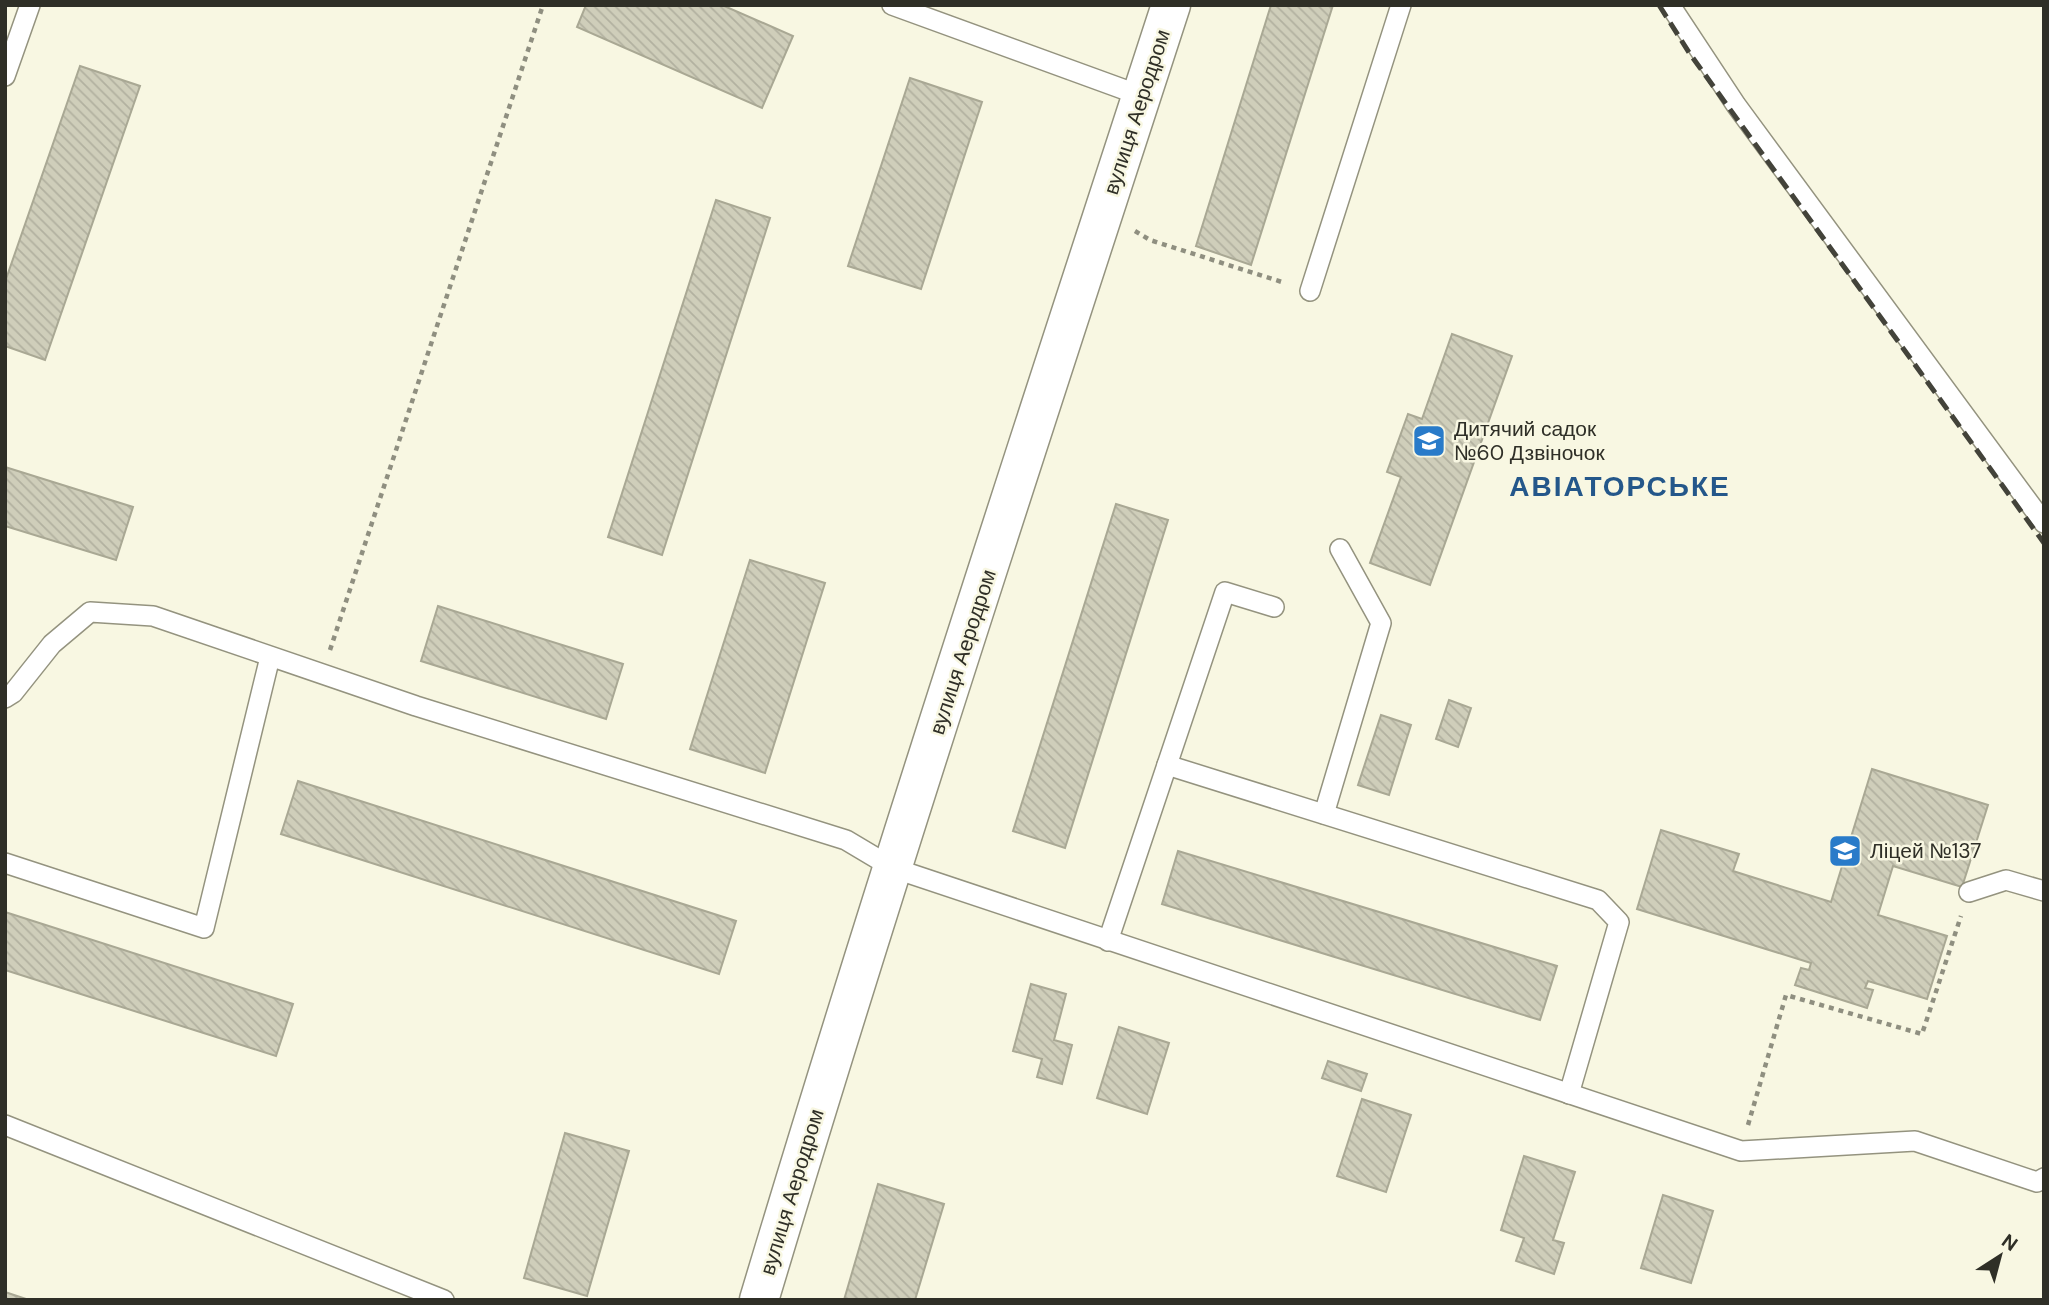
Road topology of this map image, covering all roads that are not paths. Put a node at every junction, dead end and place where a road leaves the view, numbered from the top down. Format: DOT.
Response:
graph roads {
  1 [pos="30,5"];
  2 [pos="892,5"];
  3 [pos="1171,5"];
  4 [pos="1401,5"];
  5 [pos="1670,5"];
  6 [pos="5,76"];
  7 [pos="1142,96"];
  8 [pos="1310,291"];
  9 [pos="2044,523"];
  10 [pos="1340,549"];
  11 [pos="1274,607"];
  12 [pos="270,657"];
  13 [pos="5,698"];
  14 [pos="1167,765"];
  15 [pos="1324,814"];
  16 [pos="5,863"];
  17 [pos="893,869"];
  18 [pos="2044,891"];
  19 [pos="1969,892"];
  20 [pos="1108,941"];
  21 [pos="1569,1094"];
  22 [pos="5,1125"];
  23 [pos="2044,1178"];
  24 [pos="444,1300"];
  25 [pos="760,1300"];
  1 -- 6 [label="lane"];
  2 -- 7 [label="lane"];
  3 -- 7 [label="street, вулиця Аеродром"];
  4 -- 8 [label="lane"];
  5 -- 9 [label="lane"];
  7 -- 17 [label="street, вулиця Аеродром"];
  10 -- 15 [label="lane"];
  11 -- 14 [label="lane"];
  12 -- 13 [label="lane"];
  12 -- 16 [label="lane"];
  12 -- 17 [label="lane"];
  14 -- 15 [label="lane"];
  14 -- 20 [label="lane"];
  15 -- 21 [label="lane"];
  17 -- 20 [label="lane"];
  17 -- 25 [label="street, вулиця Аеродром"];
  18 -- 19 [label="lane"];
  20 -- 21 [label="lane"];
  21 -- 23 [label="lane"];
  22 -- 24 [label="lane"];
}
